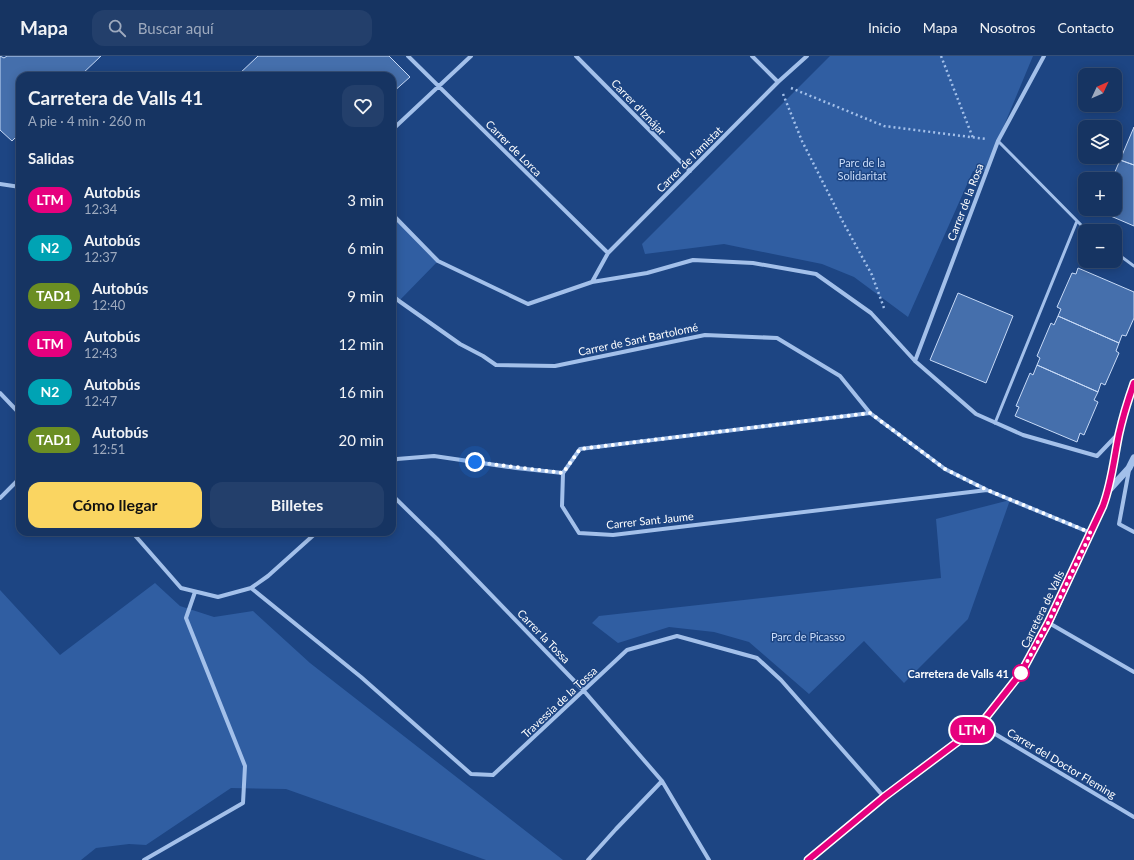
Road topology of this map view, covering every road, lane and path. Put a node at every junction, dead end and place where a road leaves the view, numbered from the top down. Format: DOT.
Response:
graph roads {
  1 [pos="408,56"];
  2 [pos="471,56"];
  3 [pos="576,56"];
  4 [pos="752,56"];
  5 [pos="807,56"];
  6 [pos="941,56"];
  7 [pos="1044,56"];
  8 [pos="778,82"];
  9 [pos="439,87"];
  10 [pos="396,126"];
  11 [pos="973,138"];
  12 [pos="998,141"];
  13 [pos="690,171"];
  14 [pos="0,184"];
  15 [pos="16,186"];
  16 [pos="396,218"];
  17 [pos="1077,221"];
  18 [pos="1080,224"];
  19 [pos="608,254"];
  20 [pos="1122,257"];
  21 [pos="1134,266"];
  22 [pos="592,282"];
  23 [pos="396,298"];
  24 [pos="886,312"];
  25 [pos="915,361"];
  26 [pos="1134,383"];
  27 [pos="0,393"];
  28 [pos="16,410"];
  29 [pos="870,413"];
  30 [pos="995,423"];
  31 [pos="1119,434"];
  32 [pos="1134,458"];
  33 [pos="396,460"];
  34 [pos="1129,468"];
  35 [pos="563,473"];
  36 [pos="16,482"];
  37 [pos="987,490"];
  38 [pos="1108,490"];
  39 [pos="0,498"];
  40 [pos="396,499"];
  41 [pos="1134,532"];
  42 [pos="1091,533"];
  43 [pos="136,536"];
  44 [pos="313,536"];
  45 [pos="251,588"];
  46 [pos="195,592"];
  47 [pos="1048,623"];
  48 [pos="1134,672"];
  49 [pos="584,690"];
  50 [pos="980,725"];
  51 [pos="662,781"];
  52 [pos="884,797"];
  53 [pos="1134,817"];
  54 [pos="144,860"];
  55 [pos="588,860"];
  56 [pos="709,860"];
  57 [pos="808,860"];
  1 -- 9 [label="street, Carrer de Lorca"];
  2 -- 9 [label="street"];
  3 -- 13 [label="street, Carrer d'Iznájar"];
  4 -- 8 [label="street"];
  5 -- 8 [label="street, Carrer de l'amistat"];
  6 -- 11 [label="path"];
  7 -- 12 [label="street, Carrer de la Rosa"];
  8 -- 11 [label="path"];
  8 -- 13 [label="street, Carrer de l'amistat"];
  8 -- 24 [label="path"];
  9 -- 10 [label="street"];
  9 -- 19 [label="street, Carrer de Lorca"];
  11 -- 12 [label="path"];
  12 -- 17 [label="lane"];
  12 -- 25 [label="street, Carrer de la Rosa"];
  13 -- 19 [label="street, Carrer de l'amistat"];
  14 -- 15 [label="street"];
  16 -- 22 [label="street"];
  17 -- 18 [label="lane"];
  17 -- 30 [label="lane"];
  19 -- 22 [label="street, Carrer de l'amistat"];
  20 -- 21 [label="lane"];
  22 -- 25 [label="street"];
  23 -- 29 [label="street, Carrer de Sant Bartolomé"];
  25 -- 30 [label="street"];
  26 -- 31 [label="street, Carretera de Valls"];
  27 -- 28 [label="street"];
  29 -- 35 [label="street"];
  29 -- 37 [label="street, Carrer de Sant Bartolomé"];
  30 -- 31 [label="street"];
  31 -- 38 [label="street, Carretera de Valls"];
  32 -- 34 [label="street, Carretera de Valls"];
  33 -- 35 [label="street"];
  34 -- 38 [label="street, Carretera de Valls"];
  34 -- 41 [label="street"];
  35 -- 37 [label="street, Carrer Sant Jaume"];
  36 -- 39 [label="street"];
  37 -- 42 [label="street, Carrer de Sant Bartolomé"];
  38 -- 42 [label="street, Carretera de Valls"];
  40 -- 49 [label="street, Carrer la Tossa"];
  42 -- 47 [label="street, Carretera de Valls"];
  43 -- 46 [label="street"];
  44 -- 45 [label="street"];
  45 -- 46 [label="street"];
  45 -- 49 [label="street, Travessia de la Tossa"];
  46 -- 54 [label="street"];
  47 -- 48 [label="street"];
  47 -- 50 [label="street, Carretera de Valls"];
  49 -- 51 [label="street, Carrer la Tossa"];
  49 -- 52 [label="street, Travessia de la Tossa"];
  50 -- 52 [label="street, Carretera de Valls"];
  50 -- 53 [label="street, Carrer del Doctor Fleming"];
  51 -- 55 [label="street"];
  51 -- 56 [label="street, Carrer la Tossa"];
  52 -- 57 [label="street, Carretera de Valls"];
}
